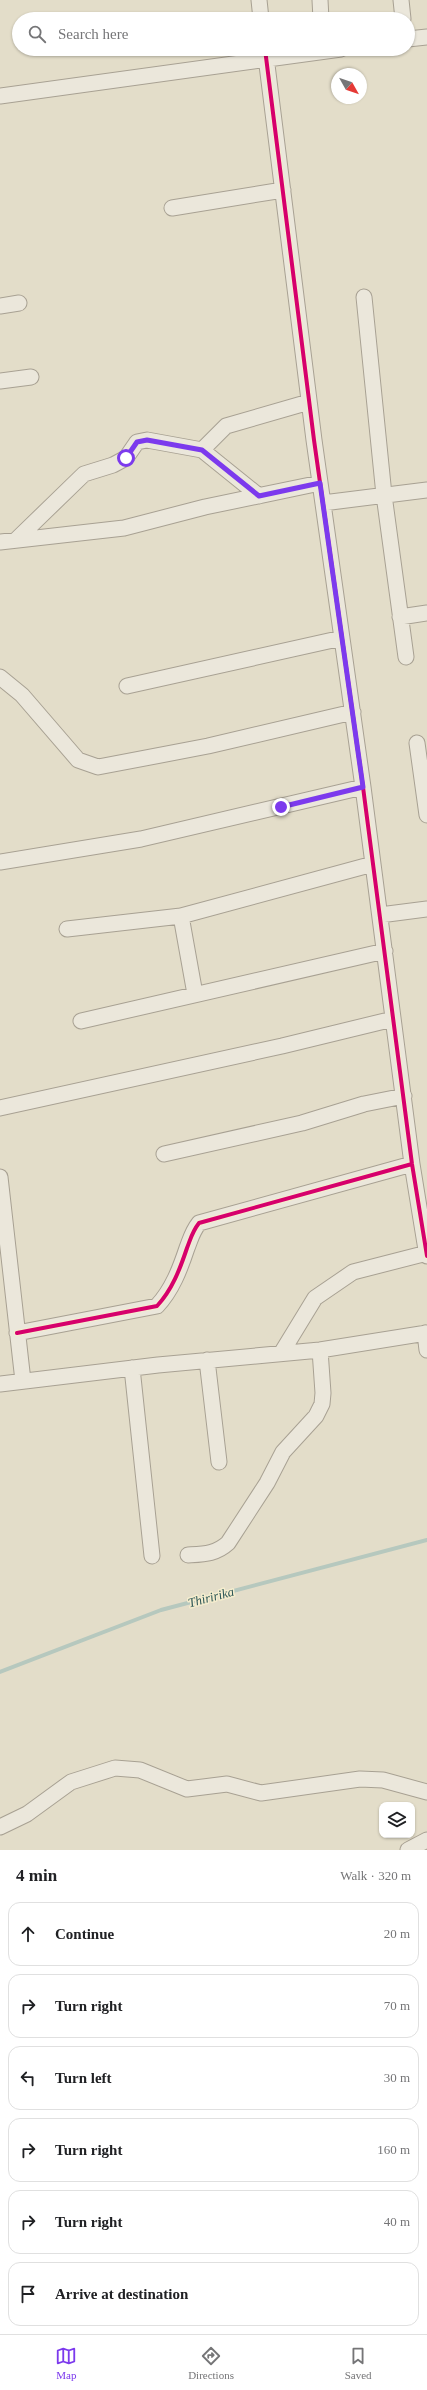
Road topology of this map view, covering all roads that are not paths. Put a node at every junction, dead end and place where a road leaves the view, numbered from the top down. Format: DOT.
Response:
graph roads {
  1 [pos="259,0"];
  2 [pos="320,0"];
  3 [pos="401,0"];
  4 [pos="260,12"];
  5 [pos="321,12"];
  6 [pos="402,12"];
  7 [pos="427,37"];
  8 [pos="415,38"];
  9 [pos="253,56"];
  10 [pos="266,56"];
  11 [pos="0,96"];
  12 [pos="283,190"];
  13 [pos="172,208"];
  14 [pos="364,297"];
  15 [pos="19,303"];
  16 [pos="0,306"];
  17 [pos="31,377"];
  18 [pos="0,381"];
  19 [pos="309,402"];
  20 [pos="202,450"];
  21 [pos="320,483"];
  22 [pos="427,490"];
  23 [pos="384,495"];
  24 [pos="259,496"];
  25 [pos="323,503"];
  26 [pos="16,540"];
  27 [pos="0,542"];
  28 [pos="427,613"];
  29 [pos="400,617"];
  30 [pos="342,638"];
  31 [pos="406,657"];
  32 [pos="0,677"];
  33 [pos="127,686"];
  34 [pos="352,712"];
  35 [pos="417,743"];
  36 [pos="363,787"];
  37 [pos="427,814"];
  38 [pos="0,862"];
  39 [pos="373,864"];
  40 [pos="427,909"];
  41 [pos="380,915"];
  42 [pos="182,916"];
  43 [pos="67,929"];
  44 [pos="385,951"];
  45 [pos="195,994"];
  46 [pos="393,1019"];
  47 [pos="81,1021"];
  48 [pos="404,1096"];
  49 [pos="0,1108"];
  50 [pos="164,1154"];
  51 [pos="412,1164"];
  52 [pos="0,1177"];
  53 [pos="427,1254"];
  54 [pos="17,1333"];
  55 [pos="426,1333"];
  56 [pos="320,1350"];
  57 [pos="427,1350"];
  58 [pos="282,1352"];
  59 [pos="206,1360"];
  60 [pos="132,1368"];
  61 [pos="23,1381"];
  62 [pos="0,1384"];
  63 [pos="219,1462"];
  64 [pos="152,1556"];
  65 [pos="188,1556"];
  66 [pos="427,1792"];
  67 [pos="0,1827"];
  68 [pos="426,1842"];
  69 [pos="408,1850"];
  1 -- 4 [label="street"];
  2 -- 5 [label="street"];
  3 -- 6 [label="street"];
  7 -- 8 [label="street"];
  9 -- 11 [label="street"];
  10 -- 12 [label="street"];
  12 -- 13 [label="street"];
  12 -- 19 [label="street"];
  14 -- 23 [label="street"];
  15 -- 16 [label="street"];
  17 -- 18 [label="street"];
  19 -- 20 [label="street"];
  19 -- 21 [label="street"];
  20 -- 24 [label="street"];
  20 -- 26 [label="street"];
  21 -- 24 [label="street"];
  21 -- 25 [label="street"];
  22 -- 23 [label="street"];
  23 -- 25 [label="street"];
  23 -- 29 [label="street"];
  24 -- 26 [label="street"];
  25 -- 30 [label="street"];
  26 -- 27 [label="street"];
  28 -- 29 [label="street"];
  29 -- 31 [label="street"];
  30 -- 33 [label="street"];
  30 -- 34 [label="street"];
  32 -- 34 [label="street"];
  34 -- 36 [label="street"];
  35 -- 37 [label="street"];
  36 -- 38 [label="street"];
  36 -- 39 [label="street"];
  39 -- 41 [label="street"];
  39 -- 42 [label="street"];
  40 -- 41 [label="street"];
  41 -- 44 [label="street"];
  42 -- 43 [label="street"];
  42 -- 45 [label="street"];
  44 -- 45 [label="street"];
  44 -- 46 [label="street"];
  45 -- 47 [label="street"];
  46 -- 48 [label="street"];
  46 -- 49 [label="street"];
  48 -- 50 [label="street"];
  48 -- 51 [label="street"];
  51 -- 53 [label="street"];
  51 -- 54 [label="street"];
  52 -- 54 [label="street"];
  53 -- 58 [label="street"];
  54 -- 61 [label="street"];
  55 -- 56 [label="street"];
  55 -- 57 [label="street"];
  56 -- 58 [label="street"];
  56 -- 65 [label="street"];
  58 -- 59 [label="street"];
  59 -- 60 [label="street"];
  59 -- 63 [label="street"];
  60 -- 61 [label="street"];
  60 -- 64 [label="street"];
  61 -- 62 [label="street"];
  66 -- 67 [label="street"];
  68 -- 69 [label="street"];
}
